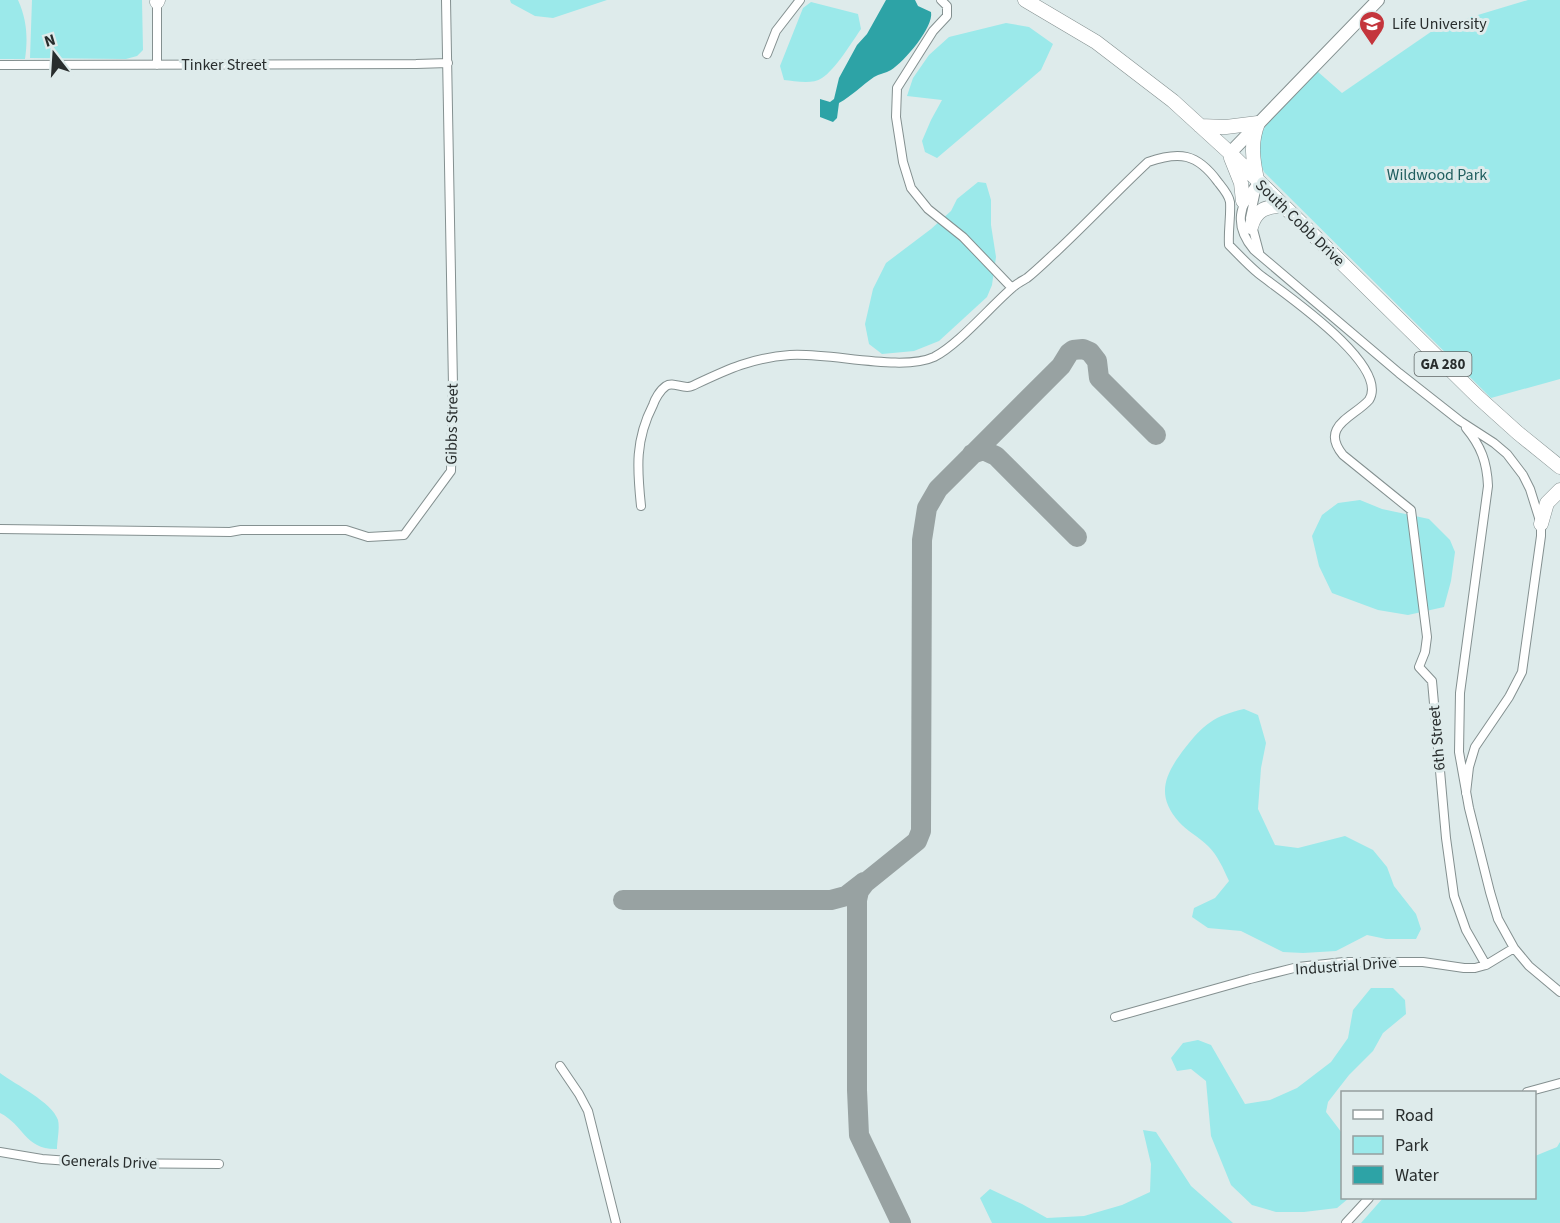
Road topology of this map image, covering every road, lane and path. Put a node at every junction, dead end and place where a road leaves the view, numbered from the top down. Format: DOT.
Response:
graph roads {
  1 [pos="446,0"];
  2 [pos="941,0"];
  3 [pos="1025,0"];
  4 [pos="1378,0"];
  5 [pos="157,1"];
  6 [pos="796,2"];
  7 [pos="767,54"];
  8 [pos="448,63"];
  9 [pos="0,65"];
  10 [pos="157,65"];
  11 [pos="1258,123"];
  12 [pos="1200,126"];
  13 [pos="1230,153"];
  14 [pos="1258,182"];
  15 [pos="1243,201"];
  16 [pos="1282,205"];
  17 [pos="1251,227"];
  18 [pos="1260,254"];
  19 [pos="1012,288"];
  20 [pos="1460,421"];
  21 [pos="1560,466"];
  22 [pos="1560,489"];
  23 [pos="641,506"];
  24 [pos="1541,524"];
  25 [pos="0,529"];
  26 [pos="1466,793"];
  27 [pos="1514,948"];
  28 [pos="1486,965"];
  29 [pos="1560,992"];
  30 [pos="1115,1017"];
  31 [pos="560,1066"];
  32 [pos="1560,1083"];
  33 [pos="1531,1091"];
  34 [pos="0,1152"];
  35 [pos="219,1164"];
  36 [pos="1367,1199"];
  37 [pos="616,1223"];
  38 [pos="1346,1223"];
  1 -- 8 [label="street, Gibbs Street"];
  2 -- 19 [label="street"];
  3 -- 12 [label="main road, South Cobb Drive / GA 280"];
  4 -- 11 [label="street"];
  5 -- 10 [label="street"];
  6 -- 7 [label="street"];
  8 -- 10 [label="street, Tinker Street"];
  8 -- 25 [label="street, Gibbs Street"];
  9 -- 10 [label="street, Tinker Street"];
  11 -- 12 [label="main road"];
  11 -- 13 [label="street"];
  11 -- 14 [label="main road"];
  12 -- 13 [label="main road, South Cobb Drive / GA 280"];
  13 -- 14 [label="main road, South Cobb Drive / GA 280"];
  13 -- 15 [label="main road"];
  14 -- 15 [label="street"];
  14 -- 16 [label="main road, South Cobb Drive / GA 280"];
  14 -- 17 [label="street"];
  15 -- 18 [label="street"];
  16 -- 17 [label="main road"];
  16 -- 21 [label="main road, South Cobb Drive / GA 280"];
  17 -- 18 [label="street"];
  18 -- 20 [label="street"];
  19 -- 23 [label="street"];
  19 -- 28 [label="street, 6th Street"];
  20 -- 24 [label="street"];
  20 -- 26 [label="street"];
  22 -- 24 [label="main road"];
  24 -- 26 [label="street"];
  26 -- 27 [label="street"];
  27 -- 28 [label="street, Industrial Drive"];
  27 -- 29 [label="street"];
  28 -- 30 [label="street, Industrial Drive"];
  31 -- 37 [label="street"];
  32 -- 33 [label="street"];
  34 -- 35 [label="street, Generals Drive"];
  36 -- 38 [label="street"];
}
